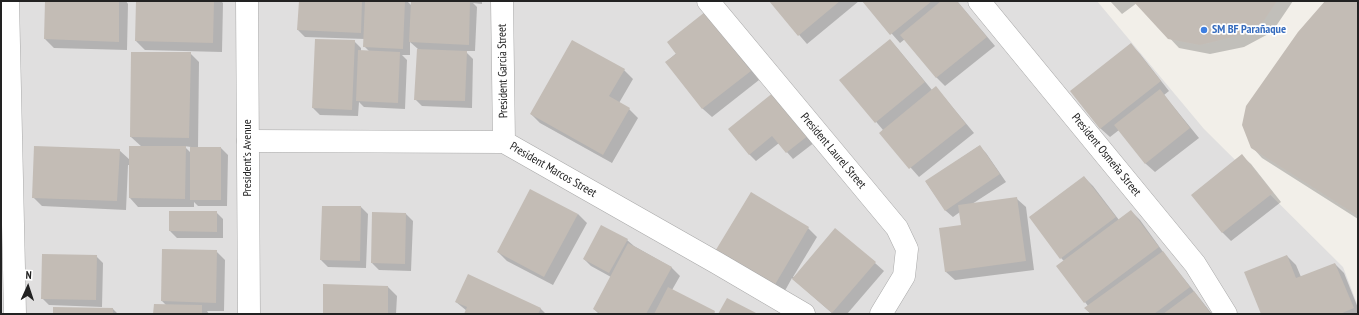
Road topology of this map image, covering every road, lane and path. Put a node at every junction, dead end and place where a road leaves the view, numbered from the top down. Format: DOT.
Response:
graph roads {
  1 [pos="8,1"];
  2 [pos="247,1"];
  3 [pos="502,1"];
  4 [pos="708,1"];
  5 [pos="979,1"];
  6 [pos="248,141"];
  7 [pos="504,142"];
  8 [pos="15,314"];
  9 [pos="249,314"];
  10 [pos="804,314"];
  11 [pos="882,314"];
  12 [pos="1226,314"];
  1 -- 8 [label="street"];
  2 -- 6 [label="street, President's Avenue"];
  3 -- 7 [label="street, President Garcia Street"];
  4 -- 11 [label="street, President Laurel Street"];
  5 -- 12 [label="street, President Osmeña Street"];
  6 -- 7 [label="street, President Marcos Street"];
  6 -- 9 [label="street, President's Avenue"];
  7 -- 10 [label="street, President Marcos Street"];
}
